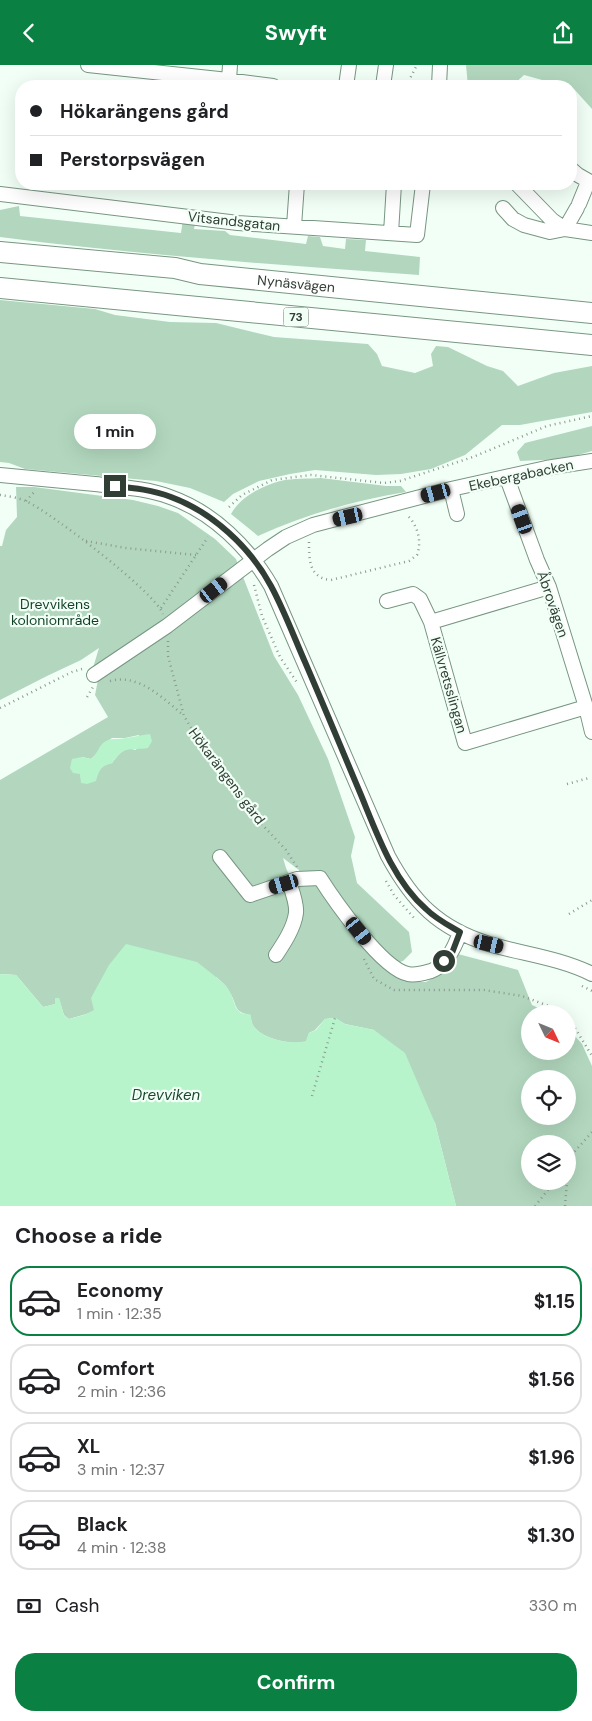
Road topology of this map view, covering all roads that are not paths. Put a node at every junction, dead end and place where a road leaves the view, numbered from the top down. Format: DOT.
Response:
graph roads {
  1 [pos="88,65"];
  2 [pos="230,65"];
  3 [pos="349,65"];
  4 [pos="386,65"];
  5 [pos="440,65"];
  6 [pos="192,70"];
  7 [pos="229,80"];
  8 [pos="347,80"];
  9 [pos="384,80"];
  10 [pos="439,80"];
  11 [pos="577,173"];
  12 [pos="590,182"];
  13 [pos="297,190"];
  14 [pos="394,190"];
  15 [pos="422,190"];
  16 [pos="523,190"];
  17 [pos="0,194"];
  18 [pos="503,208"];
  19 [pos="294,226"];
  20 [pos="565,229"];
  21 [pos="391,233"];
  22 [pos="592,233"];
  23 [pos="0,246"];
  24 [pos="0,252"];
  25 [pos="65,257"];
  26 [pos="0,288"];
  27 [pos="592,313"];
  28 [pos="592,345"];
  29 [pos="592,461"];
  30 [pos="0,475"];
  31 [pos="506,478"];
  32 [pos="451,489"];
  33 [pos="457,514"];
  34 [pos="249,562"];
  35 [pos="549,587"];
  36 [pos="387,601"];
  37 [pos="431,622"];
  38 [pos="97,681"];
  39 [pos="586,707"];
  40 [pos="592,732"];
  41 [pos="220,857"];
  42 [pos="289,882"];
  43 [pos="460,932"];
  44 [pos="276,955"];
  45 [pos="592,974"];
  1 -- 6 [label="street"];
  2 -- 7 [label="street"];
  3 -- 8 [label="street"];
  4 -- 9 [label="street"];
  5 -- 10 [label="street"];
  6 -- 7 [label="street"];
  11 -- 12 [label="street"];
  12 -- 20 [label="street"];
  13 -- 19 [label="street"];
  14 -- 21 [label="street"];
  15 -- 21 [label="street, Vitsandsgatan"];
  16 -- 20 [label="street"];
  17 -- 19 [label="street, Vitsandsgatan"];
  18 -- 20 [label="street"];
  19 -- 21 [label="street, Vitsandsgatan"];
  20 -- 22 [label="street"];
  23 -- 25 [label="highway"];
  24 -- 25 [label="highway, Nynäsvägen"];
  25 -- 27 [label="highway, Nynäsvägen"];
  26 -- 28 [label="highway, 73"];
  29 -- 31 [label="street, Ekebergabacken"];
  30 -- 34 [label="street"];
  31 -- 32 [label="street, Ekebergabacken"];
  31 -- 35 [label="street, Åbrovägen"];
  32 -- 33 [label="street"];
  32 -- 34 [label="street, Ekebergabacken"];
  34 -- 38 [label="street, Ekebergabacken"];
  34 -- 43 [label="street"];
  35 -- 37 [label="street, Källvretsslingan"];
  35 -- 39 [label="street, Åbrovägen"];
  36 -- 37 [label="street, Källvretsslingan"];
  37 -- 39 [label="street, Källvretsslingan"];
  39 -- 40 [label="street, Åbrovägen"];
  41 -- 42 [label="street"];
  42 -- 43 [label="street"];
  42 -- 44 [label="street"];
  43 -- 45 [label="street"];
}
